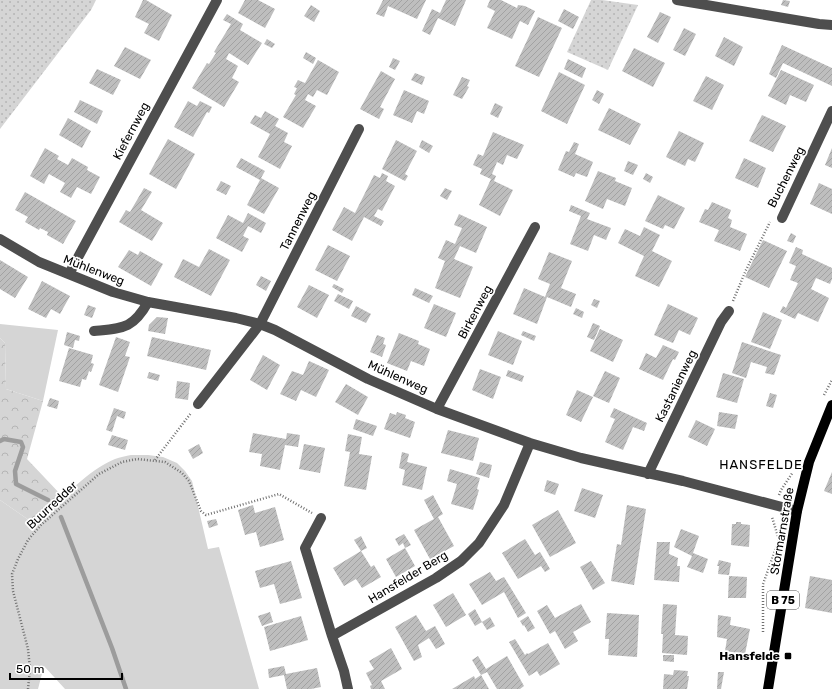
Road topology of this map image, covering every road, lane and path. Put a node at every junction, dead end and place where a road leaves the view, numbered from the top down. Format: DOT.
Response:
graph roads {
  1 [pos="216,0"];
  2 [pos="677,0"];
  3 [pos="832,24"];
  4 [pos="832,111"];
  5 [pos="359,129"];
  6 [pos="782,218"];
  7 [pos="535,227"];
  8 [pos="0,239"];
  9 [pos="69,274"];
  10 [pos="148,302"];
  11 [pos="729,311"];
  12 [pos="260,324"];
  13 [pos="94,331"];
  14 [pos="198,404"];
  15 [pos="832,405"];
  16 [pos="437,409"];
  17 [pos="829,419"];
  18 [pos="530,444"];
  19 [pos="155,460"];
  20 [pos="648,474"];
  21 [pos="776,505"];
  22 [pos="797,511"];
  23 [pos="321,518"];
  24 [pos="332,636"];
  25 [pos="764,637"];
  26 [pos="28,689"];
  27 [pos="348,689"];
  28 [pos="768,689"];
  1 -- 9 [label="street, Kiefernweg"];
  2 -- 3 [label="street"];
  4 -- 6 [label="street, Buchenweg"];
  5 -- 12 [label="street, Tannenweg"];
  6 -- 11 [label="path, Buchenweg"];
  7 -- 16 [label="street, Birkenweg"];
  8 -- 9 [label="street, Mühlenweg"];
  9 -- 10 [label="street, Mühlenweg"];
  10 -- 12 [label="street, Mühlenweg"];
  10 -- 13 [label="street"];
  11 -- 20 [label="street, Kastanienweg"];
  12 -- 14 [label="street, Tannenweg"];
  12 -- 16 [label="street, Mühlenweg"];
  14 -- 19 [label="path"];
  15 -- 17 [label="main road, Stormarnstraße / B 75"];
  16 -- 18 [label="street, Mühlenweg"];
  17 -- 22 [label="main road, Stormarnstraße / B 75"];
  18 -- 20 [label="street, Mühlenweg"];
  18 -- 24 [label="street, Hansfelder Berg"];
  19 -- 23 [label="path, Buurredder"];
  19 -- 26 [label="path, Buurredder"];
  20 -- 21 [label="street, Mühlenweg"];
  21 -- 22 [label="street, Mühlenweg"];
  21 -- 25 [label="path"];
  22 -- 28 [label="main road, Stormarnstraße / B 75"];
  23 -- 24 [label="street"];
  24 -- 27 [label="street"];
}
